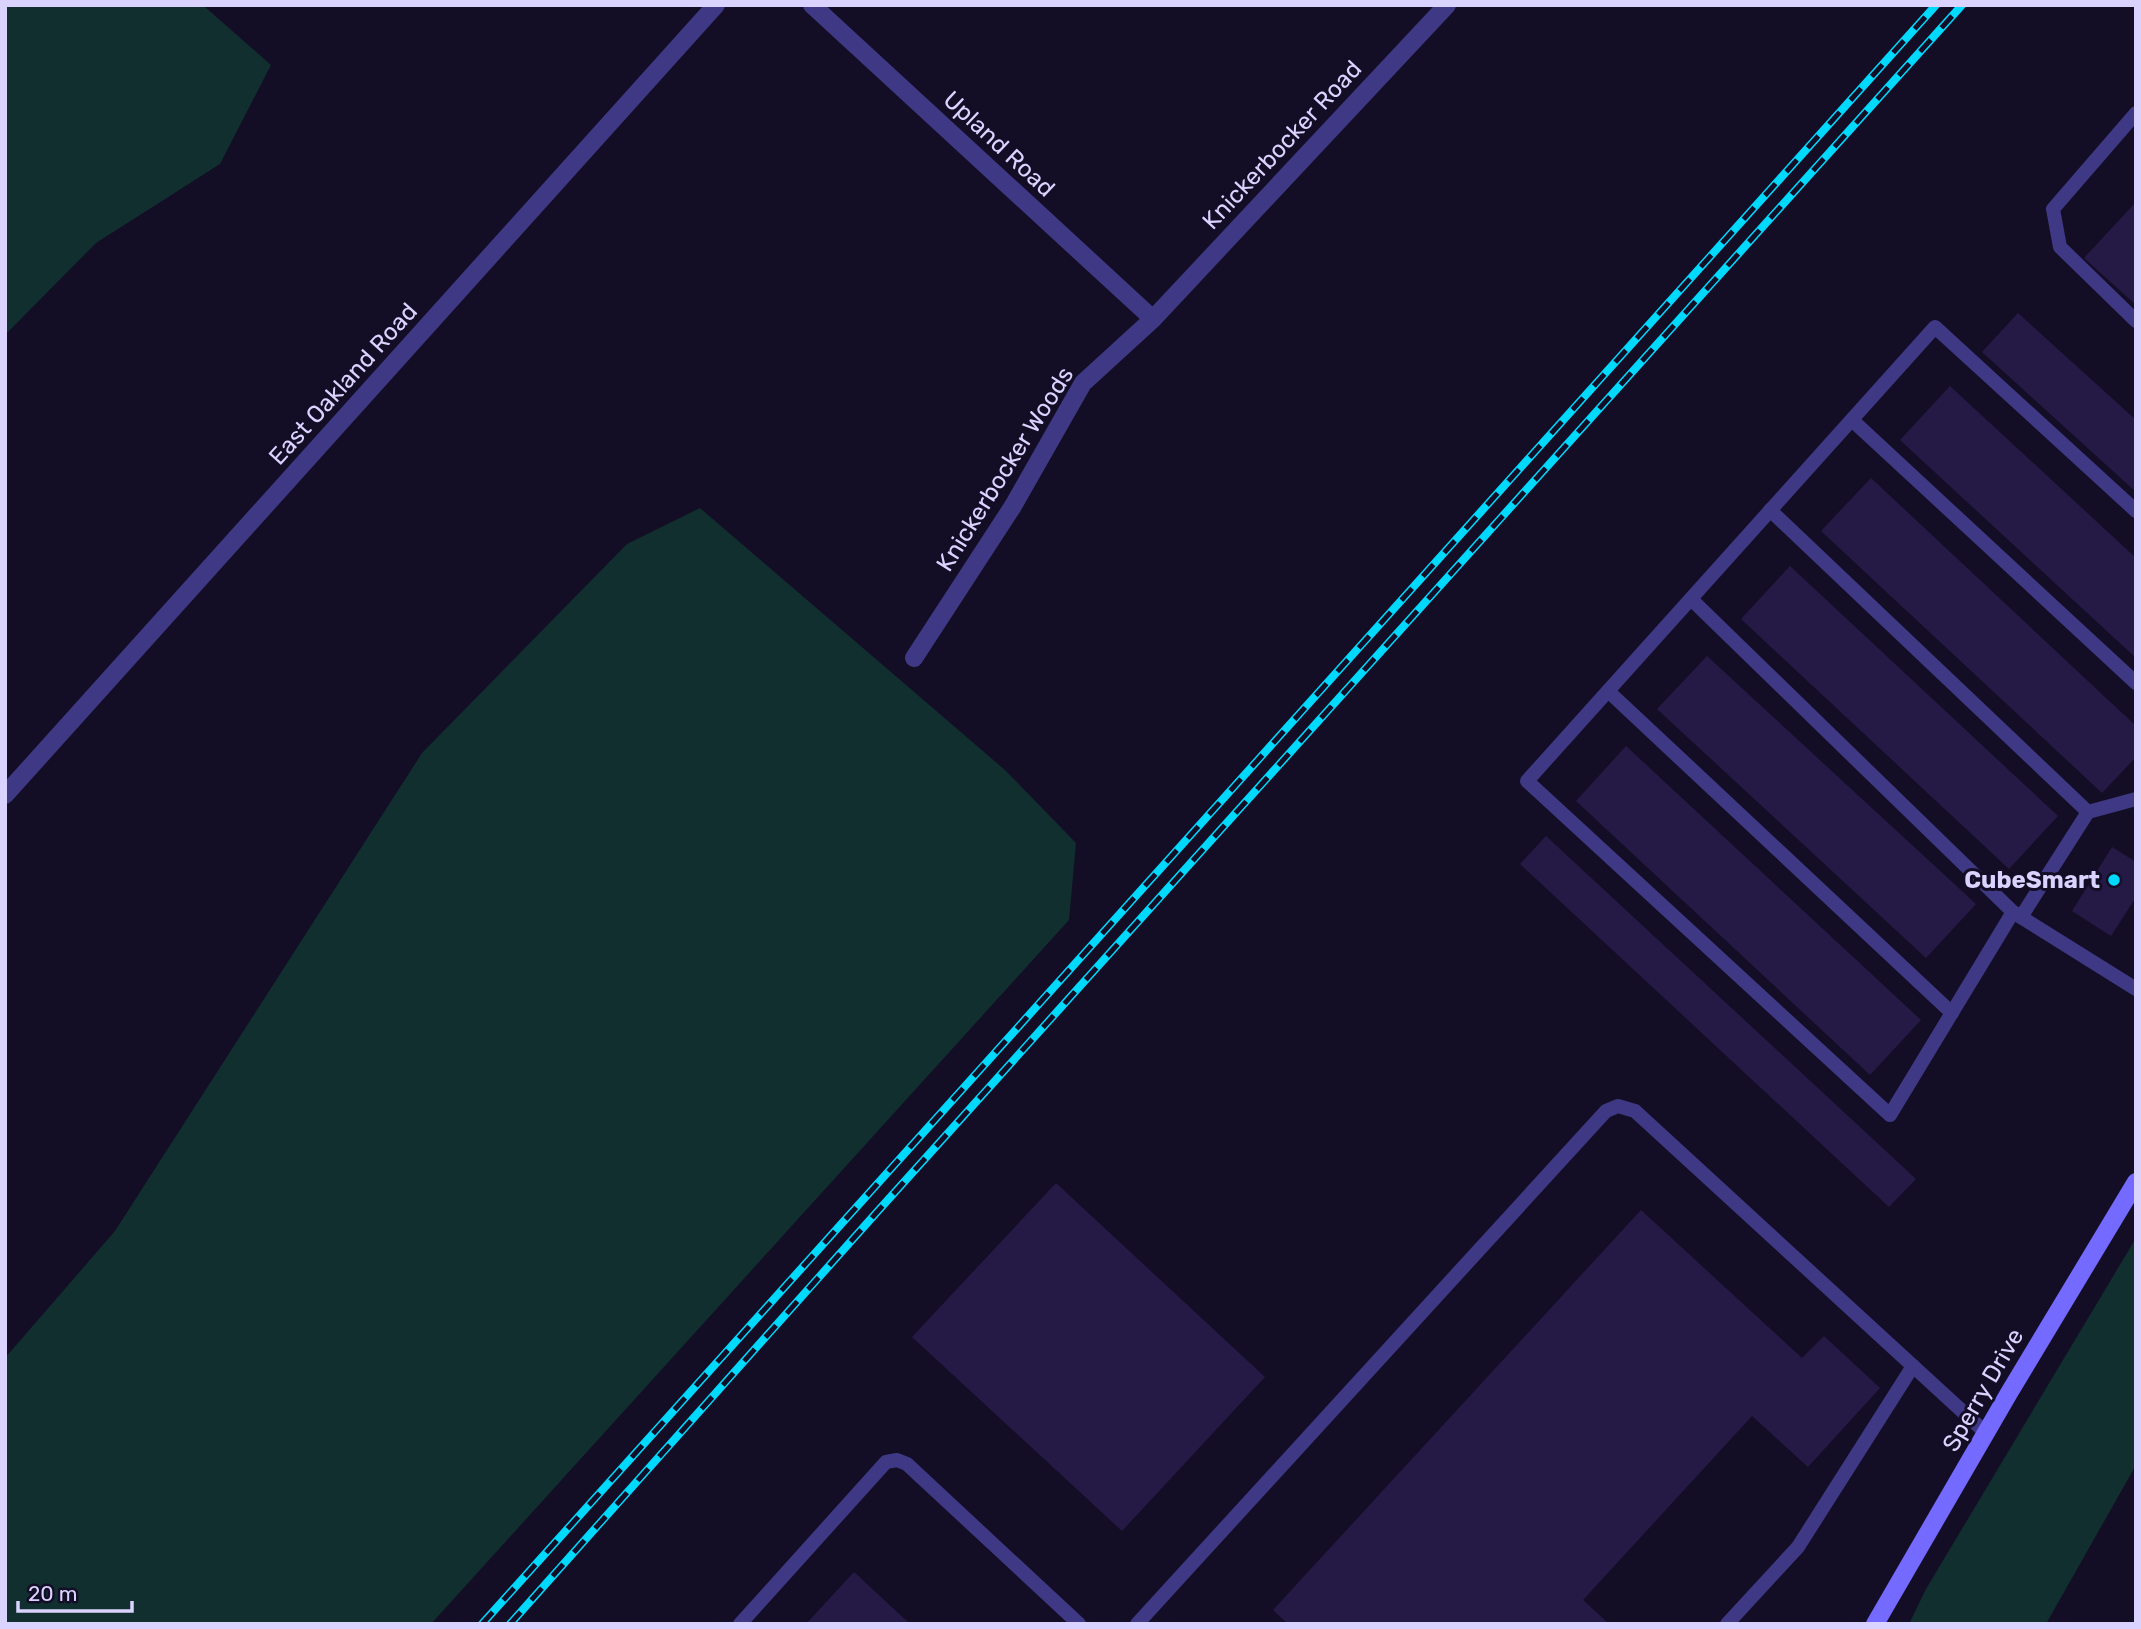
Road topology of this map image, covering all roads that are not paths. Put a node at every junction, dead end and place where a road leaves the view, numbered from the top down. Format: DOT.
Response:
graph roads {
  1 [pos="716,5"];
  2 [pos="812,5"];
  3 [pos="1447,5"];
  4 [pos="2136,113"];
  5 [pos="1153,318"];
  6 [pos="2136,321"];
  7 [pos="1852,420"];
  8 [pos="1770,510"];
  9 [pos="2136,511"];
  10 [pos="1690,599"];
  11 [pos="914,658"];
  12 [pos="2136,683"];
  13 [pos="1608,691"];
  14 [pos="5,795"];
  15 [pos="2136,799"];
  16 [pos="2088,812"];
  17 [pos="2017,914"];
  18 [pos="2136,989"];
  19 [pos="1952,1013"];
  20 [pos="2136,1182"];
  21 [pos="1913,1366"];
  22 [pos="1986,1433"];
  23 [pos="740,1624"];
  24 [pos="1079,1624"];
  25 [pos="1138,1624"];
  26 [pos="1727,1624"];
  27 [pos="1875,1624"];
  1 -- 14 [label="street, East Oakland Road"];
  2 -- 5 [label="street, Upland Road"];
  3 -- 5 [label="street, Knickerbocker Road"];
  4 -- 6 [label="lane"];
  5 -- 11 [label="street, Knickerbocker Woods"];
  7 -- 8 [label="lane"];
  7 -- 9 [label="lane"];
  7 -- 12 [label="lane"];
  8 -- 10 [label="lane"];
  8 -- 16 [label="lane"];
  10 -- 13 [label="lane"];
  10 -- 17 [label="lane"];
  13 -- 19 [label="lane"];
  13 -- 19 [label="lane"];
  15 -- 16 [label="lane"];
  16 -- 17 [label="lane"];
  17 -- 18 [label="lane"];
  17 -- 19 [label="lane"];
  20 -- 22 [label="street, Sperry Drive"];
  21 -- 22 [label="lane"];
  21 -- 25 [label="lane"];
  21 -- 26 [label="lane"];
  22 -- 27 [label="street, Sperry Drive"];
  23 -- 24 [label="lane"];
}
